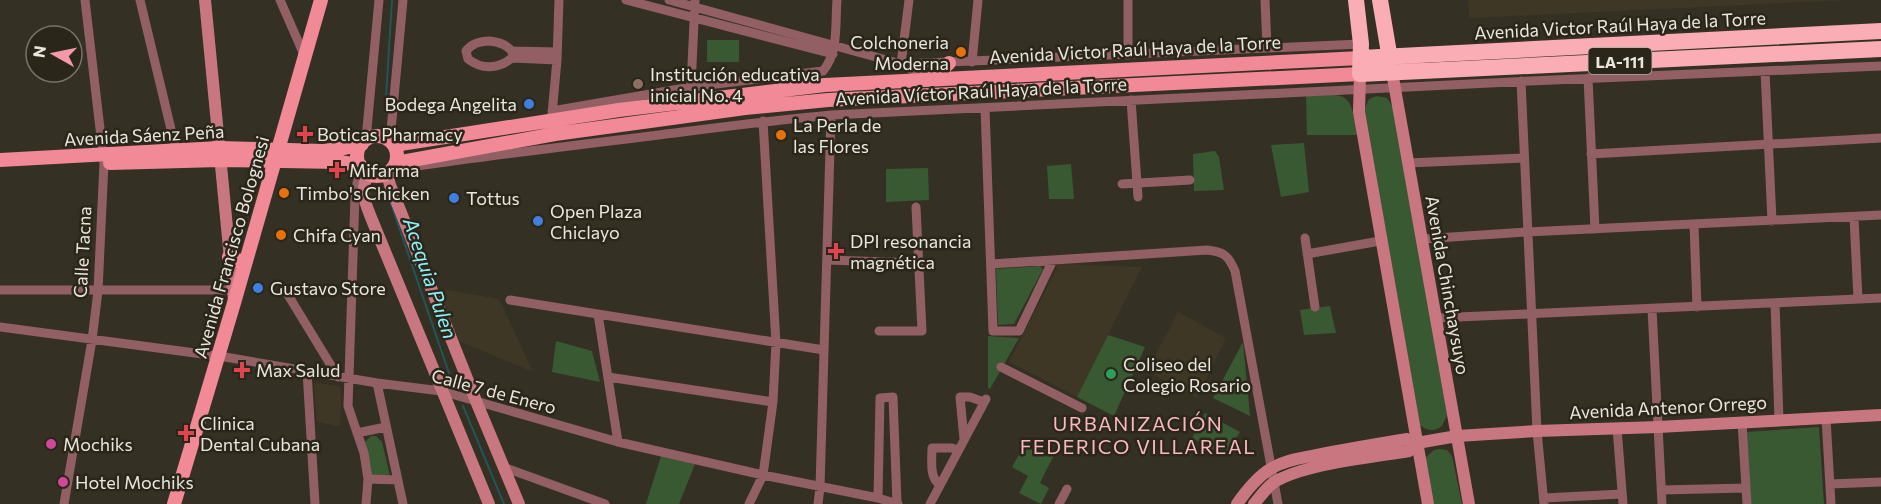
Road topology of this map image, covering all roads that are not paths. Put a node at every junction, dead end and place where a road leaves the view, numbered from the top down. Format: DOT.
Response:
graph roads {
  1 [pos="85,0"];
  2 [pos="140,0"];
  3 [pos="205,0"];
  4 [pos="280,0"];
  5 [pos="321,0"];
  6 [pos="330,0"];
  7 [pos="379,0"];
  8 [pos="404,0"];
  9 [pos="559,0"];
  10 [pos="626,0"];
  11 [pos="669,0"];
  12 [pos="837,0"];
  13 [pos="909,0"];
  14 [pos="978,0"];
  15 [pos="1128,0"];
  16 [pos="1265,0"];
  17 [pos="1356,0"];
  18 [pos="1380,0"];
  19 [pos="695,3"];
  20 [pos="694,18"];
  21 [pos="1881,31"];
  22 [pos="1267,48"];
  23 [pos="1881,49"];
  24 [pos="834,50"];
  25 [pos="512,55"];
  26 [pos="1128,55"];
  27 [pos="557,56"];
  28 [pos="305,57"];
  29 [pos="972,62"];
  30 [pos="949,63"];
  31 [pos="901,64"];
  32 [pos="1360,66"];
  33 [pos="1881,66"];
  34 [pos="1765,71"];
  35 [pos="1392,72"];
  36 [pos="1588,78"];
  37 [pos="931,79"];
  38 [pos="1521,81"];
  39 [pos="691,87"];
  40 [pos="670,97"];
  41 [pos="1131,100"];
  42 [pos="985,108"];
  43 [pos="552,115"];
  44 [pos="831,115"];
  45 [pos="764,121"];
  46 [pos="1881,138"];
  47 [pos="364,142"];
  48 [pos="392,143"];
  49 [pos="1768,144"];
  50 [pos="176,150"];
  51 [pos="219,154"];
  52 [pos="1591,154"];
  53 [pos="280,156"];
  54 [pos="104,158"];
  55 [pos="1524,158"];
  56 [pos="0,160"];
  57 [pos="1408,163"];
  58 [pos="391,168"];
  59 [pos="363,169"];
  60 [pos="0,170"];
  61 [pos="1190,180"];
  62 [pos="1122,184"];
  63 [pos="1137,184"];
  64 [pos="1138,198"];
  65 [pos="916,207"];
  66 [pos="1881,215"];
  67 [pos="1854,217"];
  68 [pos="1772,222"];
  69 [pos="1694,224"];
  70 [pos="1595,229"];
  71 [pos="1527,232"];
  72 [pos="1305,238"];
  73 [pos="1422,239"];
  74 [pos="1380,241"];
  75 [pos="1307,254"];
  76 [pos="229,257"];
  77 [pos="246,260"];
  78 [pos="828,260"];
  79 [pos="1053,260"];
  80 [pos="918,263"];
  81 [pos="991,264"];
  82 [pos="0,290"];
  83 [pos="98,291"];
  84 [pos="285,291"];
  85 [pos="1881,297"];
  86 [pos="1858,299"];
  87 [pos="510,300"];
  88 [pos="235,303"];
  89 [pos="1775,303"];
  90 [pos="1315,307"];
  91 [pos="1697,307"];
  92 [pos="1652,309"];
  93 [pos="598,314"];
  94 [pos="1531,314"];
  95 [pos="1436,318"];
  96 [pos="0,327"];
  97 [pos="879,331"];
  98 [pos="92,340"];
  99 [pos="776,343"];
  100 [pos="824,350"];
  101 [pos="221,357"];
  102 [pos="1001,367"];
  103 [pos="307,371"];
  104 [pos="338,376"];
  105 [pos="608,377"];
  106 [pos="349,378"];
  107 [pos="377,383"];
  108 [pos="441,391"];
  109 [pos="476,401"];
  110 [pos="773,402"];
  111 [pos="1082,408"];
  112 [pos="1881,415"];
  113 [pos="1826,418"];
  114 [pos="1779,420"];
  115 [pos="1742,422"];
  116 [pos="386,427"];
  117 [pos="1658,427"];
  118 [pos="1617,428"];
  119 [pos="1537,431"];
  120 [pos="357,433"];
  121 [pos="1453,437"];
  122 [pos="964,439"];
  123 [pos="618,442"];
  124 [pos="880,442"];
  125 [pos="1421,442"];
  126 [pos="895,448"];
  127 [pos="958,450"];
  128 [pos="1328,459"];
  129 [pos="503,467"];
  130 [pos="1272,468"];
  131 [pos="763,475"];
  132 [pos="368,480"];
  133 [pos="398,480"];
  134 [pos="1274,482"];
  135 [pos="1881,482"];
  136 [pos="1830,484"];
  137 [pos="940,485"];
  138 [pos="820,487"];
  139 [pos="1746,488"];
  140 [pos="1068,489"];
  141 [pos="1661,490"];
  142 [pos="878,498"];
  143 [pos="1623,499"];
  144 [pos="1544,501"];
  145 [pos="64,504"];
  146 [pos="174,504"];
  147 [pos="184,504"];
  148 [pos="315,504"];
  149 [pos="366,504"];
  150 [pos="403,504"];
  151 [pos="489,504"];
  152 [pos="519,504"];
  153 [pos="605,504"];
  154 [pos="749,504"];
  155 [pos="818,504"];
  156 [pos="898,504"];
  157 [pos="930,504"];
  158 [pos="1059,504"];
  159 [pos="1237,504"];
  160 [pos="1254,504"];
  161 [pos="1278,504"];
  162 [pos="1428,504"];
  163 [pos="1469,504"];
  164 [pos="1662,504"];
  165 [pos="1747,504"];
  166 [pos="1831,504"];
  1 -- 54 [label="street, Calle Tacna"];
  2 -- 50 [label="street"];
  3 -- 51 [label="street"];
  4 -- 28 [label="street"];
  5 -- 28 [label="main road, Avenida Francisco Bolognesi"];
  6 -- 53 [label="main road, Avenida Francisco Bolognesi"];
  7 -- 47 [label="street"];
  8 -- 48 [label="street"];
  9 -- 27 [label="street"];
  10 -- 20 [label="street"];
  11 -- 19 [label="street"];
  12 -- 24 [label="street"];
  13 -- 31 [label="street"];
  14 -- 29 [label="street"];
  15 -- 26 [label="street"];
  16 -- 22 [label="street"];
  17 -- 32 [label="highway"];
  18 -- 35 [label="highway"];
  19 -- 20 [label="street"];
  19 -- 24 [label="street"];
  20 -- 24 [label="street"];
  20 -- 39 [label="street"];
  21 -- 35 [label="highway, Avenida Victor Raúl Haya de la Torre / LA-111"];
  22 -- 26 [label="street"];
  22 -- 32 [label="street"];
  23 -- 35 [label="highway, Avenida Victor Raúl Haya de la Torre / LA-111"];
  24 -- 31 [label="street"];
  24 -- 39 [label="street, Avenida Víctor Raúl Haya de la Torre"];
  25 -- 27 [label="street"];
  26 -- 29 [label="street"];
  27 -- 43 [label="street"];
  28 -- 53 [label="main road, Avenida Francisco Bolognesi"];
  29 -- 30 [label="street"];
  30 -- 31 [label="street"];
  30 -- 37 [label="main road"];
  31 -- 37 [label="street"];
  32 -- 35 [label="highway, Avenida Victor Raúl Haya de la Torre / LA-111"];
  32 -- 35 [label="street, Avenida Víctor Raúl Haya de la Torre"];
  32 -- 37 [label="main road, Avenida Victor Raúl Haya de la Torre"];
  32 -- 41 [label="street, Avenida Víctor Raúl Haya de la Torre"];
  32 -- 58 [label="main road, Avenida Victor Raúl Haya de la Torre"];
  32 -- 74 [label="street"];
  33 -- 34 [label="street, Avenida Víctor Raúl Haya de la Torre"];
  34 -- 36 [label="street, Avenida Víctor Raúl Haya de la Torre"];
  34 -- 49 [label="street"];
  35 -- 38 [label="street, Avenida Víctor Raúl Haya de la Torre"];
  35 -- 57 [label="street, Avenida Chinchaysuyo"];
  36 -- 38 [label="street, Avenida Víctor Raúl Haya de la Torre"];
  36 -- 52 [label="street"];
  37 -- 40 [label="main road, Avenida Victor Raúl Haya de la Torre"];
  38 -- 55 [label="street"];
  39 -- 40 [label="street, Avenida Víctor Raúl Haya de la Torre"];
  40 -- 43 [label="main road, Avenida Victor Raúl Haya de la Torre"];
  41 -- 42 [label="street, Avenida Víctor Raúl Haya de la Torre"];
  41 -- 63 [label="street"];
  42 -- 44 [label="street, Avenida Víctor Raúl Haya de la Torre"];
  42 -- 81 [label="street"];
  43 -- 48 [label="main road, Avenida Victor Raúl Haya de la Torre"];
  44 -- 45 [label="street, Avenida Víctor Raúl Haya de la Torre"];
  44 -- 78 [label="street"];
  45 -- 58 [label="street, Avenida Víctor Raúl Haya de la Torre"];
  45 -- 99 [label="street"];
  46 -- 49 [label="street"];
  47 -- 48 [label="main road"];
  47 -- 53 [label="main road, Avenida Sáenz Peña"];
  47 -- 59 [label="main road"];
  48 -- 58 [label="main road"];
  49 -- 52 [label="street"];
  49 -- 68 [label="street"];
  50 -- 51 [label="main road, Avenida Sáenz Peña"];
  50 -- 54 [label="main road, Avenida Sáenz Peña"];
  51 -- 53 [label="main road, Avenida Sáenz Peña"];
  51 -- 54 [label="main road, Avenida Sáenz Peña"];
  51 -- 76 [label="street"];
  52 -- 70 [label="street"];
  53 -- 59 [label="main road, Avenida Sáenz Peña"];
  53 -- 77 [label="main road, Avenida Francisco Bolognesi"];
  53 -- 88 [label="main road, Avenida Francisco Bolognesi"];
  54 -- 56 [label="main road, Avenida Sáenz Peña"];
  54 -- 60 [label="main road, Avenida Sáenz Peña"];
  54 -- 83 [label="street, Calle Tacna"];
  55 -- 57 [label="street"];
  55 -- 71 [label="street"];
  57 -- 73 [label="street, Avenida Chinchaysuyo"];
  58 -- 59 [label="main road"];
  58 -- 109 [label="street"];
  59 -- 106 [label="street"];
  59 -- 108 [label="street"];
  61 -- 63 [label="street"];
  62 -- 63 [label="street"];
  63 -- 64 [label="street"];
  65 -- 80 [label="street"];
  66 -- 67 [label="street"];
  67 -- 68 [label="street"];
  67 -- 86 [label="street"];
  68 -- 69 [label="street"];
  69 -- 70 [label="street"];
  69 -- 91 [label="street"];
  70 -- 71 [label="street"];
  71 -- 73 [label="street"];
  71 -- 94 [label="street"];
  72 -- 75 [label="street"];
  73 -- 95 [label="street, Avenida Chinchaysuyo"];
  74 -- 75 [label="street"];
  74 -- 125 [label="street"];
  75 -- 90 [label="street"];
  76 -- 77 [label="main road"];
  76 -- 88 [label="street"];
  77 -- 88 [label="main road, Avenida Francisco Bolognesi"];
  78 -- 80 [label="street"];
  78 -- 100 [label="street"];
  79 -- 81 [label="street"];
  79 -- 81 [label="street"];
  79 -- 130 [label="street"];
  80 -- 97 [label="street"];
  82 -- 83 [label="street"];
  83 -- 88 [label="street"];
  83 -- 98 [label="street, Calle Tacna"];
  84 -- 104 [label="street"];
  85 -- 86 [label="street"];
  86 -- 89 [label="street"];
  87 -- 93 [label="street"];
  88 -- 101 [label="main road, Avenida Francisco Bolognesi"];
  89 -- 91 [label="street"];
  89 -- 114 [label="street"];
  91 -- 92 [label="street"];
  92 -- 94 [label="street"];
  92 -- 117 [label="street"];
  93 -- 99 [label="street"];
  93 -- 105 [label="street"];
  94 -- 95 [label="street"];
  94 -- 119 [label="street"];
  95 -- 121 [label="street, Avenida Chinchaysuyo"];
  96 -- 98 [label="street, Calle 7 de Enero"];
  98 -- 101 [label="street, Calle 7 de Enero"];
  98 -- 145 [label="street, Calle Tacna"];
  99 -- 100 [label="street"];
  99 -- 110 [label="street"];
  100 -- 138 [label="street"];
  101 -- 103 [label="street, Calle 7 de Enero"];
  101 -- 146 [label="main road, Avenida Francisco Bolognesi"];
  101 -- 147 [label="main road, Avenida Francisco Bolognesi"];
  102 -- 111 [label="street"];
  103 -- 104 [label="street, Calle 7 de Enero"];
  103 -- 148 [label="street"];
  104 -- 106 [label="street, Calle 7 de Enero"];
  105 -- 110 [label="street"];
  105 -- 123 [label="street"];
  106 -- 107 [label="street, Calle 7 de Enero"];
  106 -- 120 [label="street"];
  107 -- 108 [label="street, Calle 7 de Enero"];
  107 -- 116 [label="street"];
  108 -- 109 [label="street, Calle 7 de Enero"];
  108 -- 151 [label="street"];
  109 -- 123 [label="street, Calle 7 de Enero"];
  109 -- 129 [label="street"];
  110 -- 131 [label="street"];
  112 -- 113 [label="street, Avenida Antenor Orrego"];
  113 -- 114 [label="street, Avenida Antenor Orrego"];
  113 -- 136 [label="street"];
  114 -- 115 [label="street, Avenida Antenor Orrego"];
  115 -- 117 [label="street, Avenida Antenor Orrego"];
  115 -- 139 [label="street"];
  116 -- 120 [label="street"];
  116 -- 133 [label="street"];
  117 -- 118 [label="street, Avenida Antenor Orrego"];
  117 -- 141 [label="street"];
  118 -- 119 [label="street, Avenida Antenor Orrego"];
  118 -- 143 [label="street"];
  119 -- 121 [label="street, Avenida Antenor Orrego"];
  119 -- 144 [label="street"];
  120 -- 132 [label="street"];
  121 -- 125 [label="street, Avenida Antenor Orrego"];
  121 -- 163 [label="street, Avenida Chinchaysuyo"];
  122 -- 122 [label="street"];
  122 -- 127 [label="street"];
  123 -- 131 [label="street, Calle 7 de Enero"];
  124 -- 126 [label="street"];
  124 -- 126 [label="street"];
  124 -- 142 [label="street"];
  125 -- 128 [label="street, Avenida Antenor Orrego"];
  125 -- 162 [label="street"];
  126 -- 156 [label="street"];
  127 -- 137 [label="street"];
  127 -- 137 [label="street"];
  128 -- 130 [label="street"];
  128 -- 134 [label="street"];
  129 -- 152 [label="street"];
  129 -- 153 [label="street"];
  130 -- 134 [label="street"];
  130 -- 159 [label="street"];
  131 -- 138 [label="street, Calle 7 de Enero"];
  131 -- 154 [label="street"];
  132 -- 133 [label="street"];
  132 -- 149 [label="street"];
  133 -- 150 [label="street"];
  134 -- 160 [label="street"];
  134 -- 161 [label="street"];
  135 -- 136 [label="street"];
  136 -- 166 [label="street"];
  137 -- 157 [label="street"];
  138 -- 142 [label="street, Calle 7 de Enero"];
  138 -- 155 [label="street"];
  139 -- 141 [label="street"];
  139 -- 165 [label="street"];
  140 -- 158 [label="street"];
  141 -- 164 [label="street"];
  142 -- 156 [label="street, Calle 7 de Enero"];
  143 -- 144 [label="street"];
}
